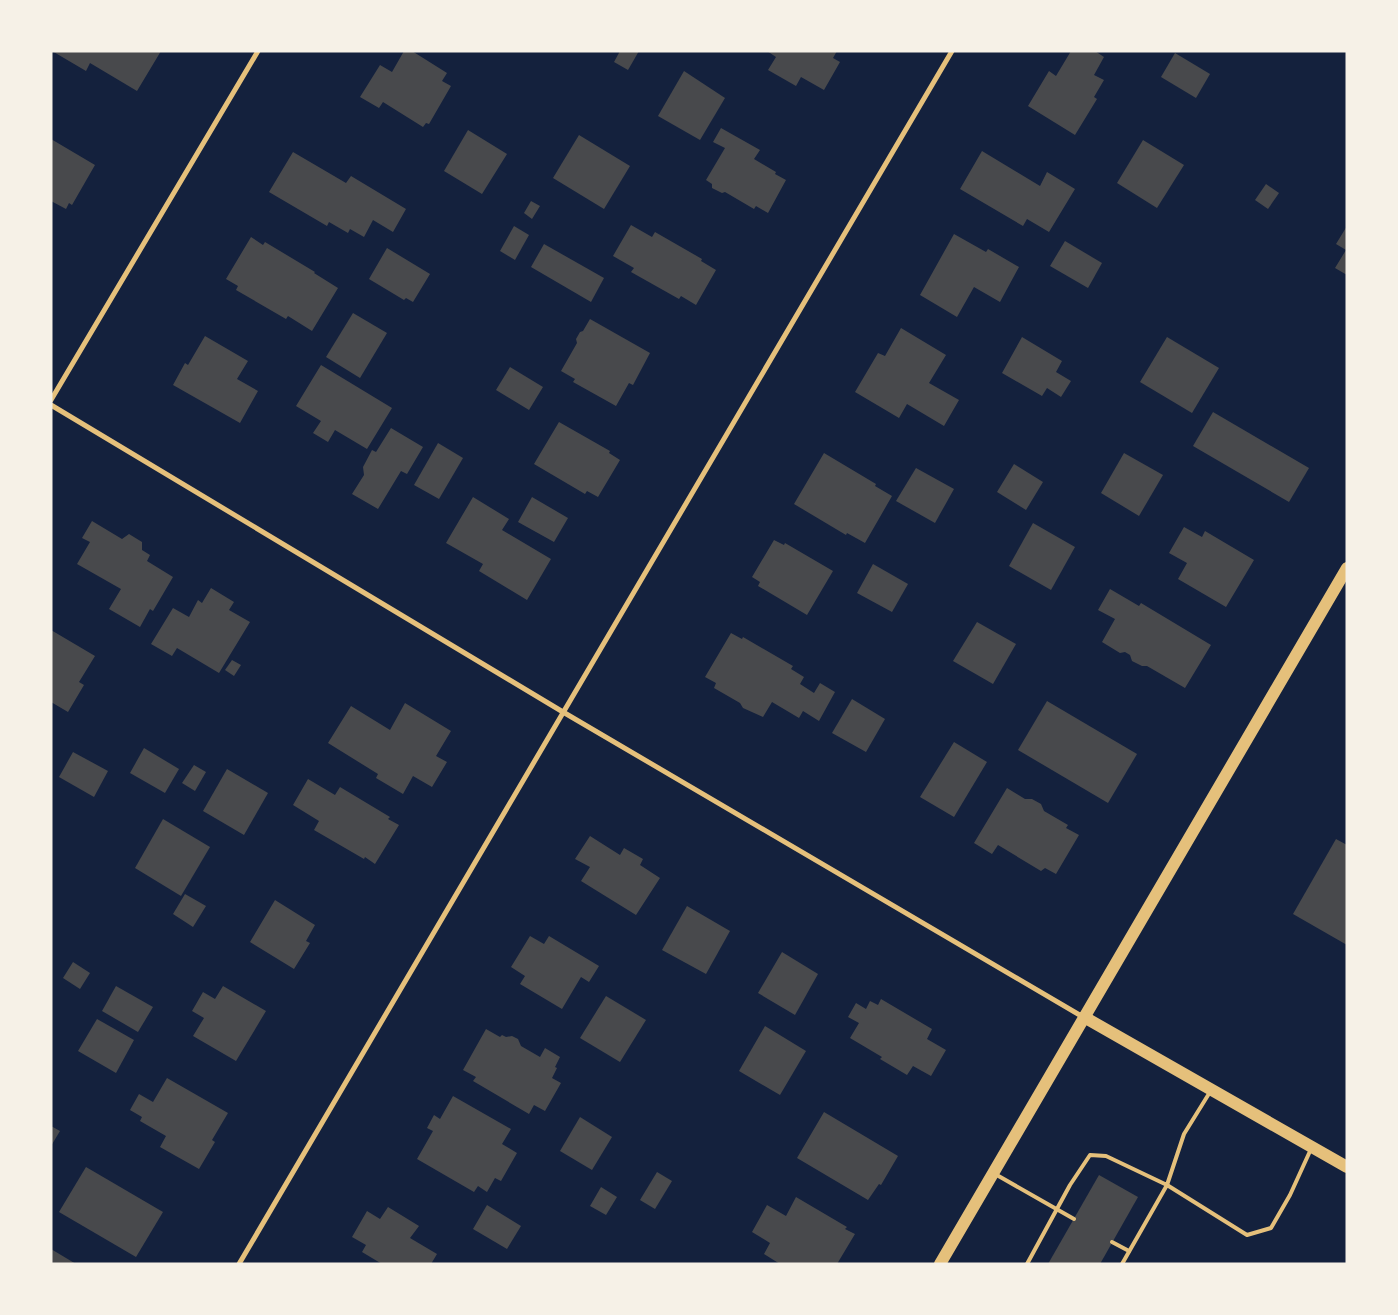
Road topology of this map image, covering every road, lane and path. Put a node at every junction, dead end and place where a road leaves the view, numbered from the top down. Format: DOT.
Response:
graph roads {
  1 [pos="258,51"];
  2 [pos="952,51"];
  3 [pos="51,400"];
  4 [pos="51,406"];
  5 [pos="1347,568"];
  6 [pos="563,712"];
  7 [pos="1084,1017"];
  8 [pos="1212,1090"];
  9 [pos="1312,1146"];
  10 [pos="1347,1167"];
  11 [pos="993,1173"];
  12 [pos="1167,1185"];
  13 [pos="1057,1209"];
  14 [pos="1074,1219"];
  15 [pos="1112,1242"];
  16 [pos="1129,1251"];
  17 [pos="1029,1263"];
  18 [pos="239,1264"];
  19 [pos="940,1264"];
  20 [pos="1122,1264"];
  1 -- 3 [label="street"];
  2 -- 6 [label="street"];
  4 -- 6 [label="street"];
  5 -- 7 [label="main road"];
  6 -- 7 [label="street"];
  6 -- 18 [label="street"];
  7 -- 8 [label="main road"];
  7 -- 11 [label="main road"];
  8 -- 9 [label="main road"];
  8 -- 12 [label="lane"];
  9 -- 10 [label="main road"];
  9 -- 12 [label="lane"];
  11 -- 13 [label="lane"];
  11 -- 19 [label="main road"];
  12 -- 13 [label="lane"];
  12 -- 16 [label="lane"];
  13 -- 14 [label="lane"];
  13 -- 17 [label="lane"];
  15 -- 16 [label="lane"];
  16 -- 20 [label="lane"];
}
